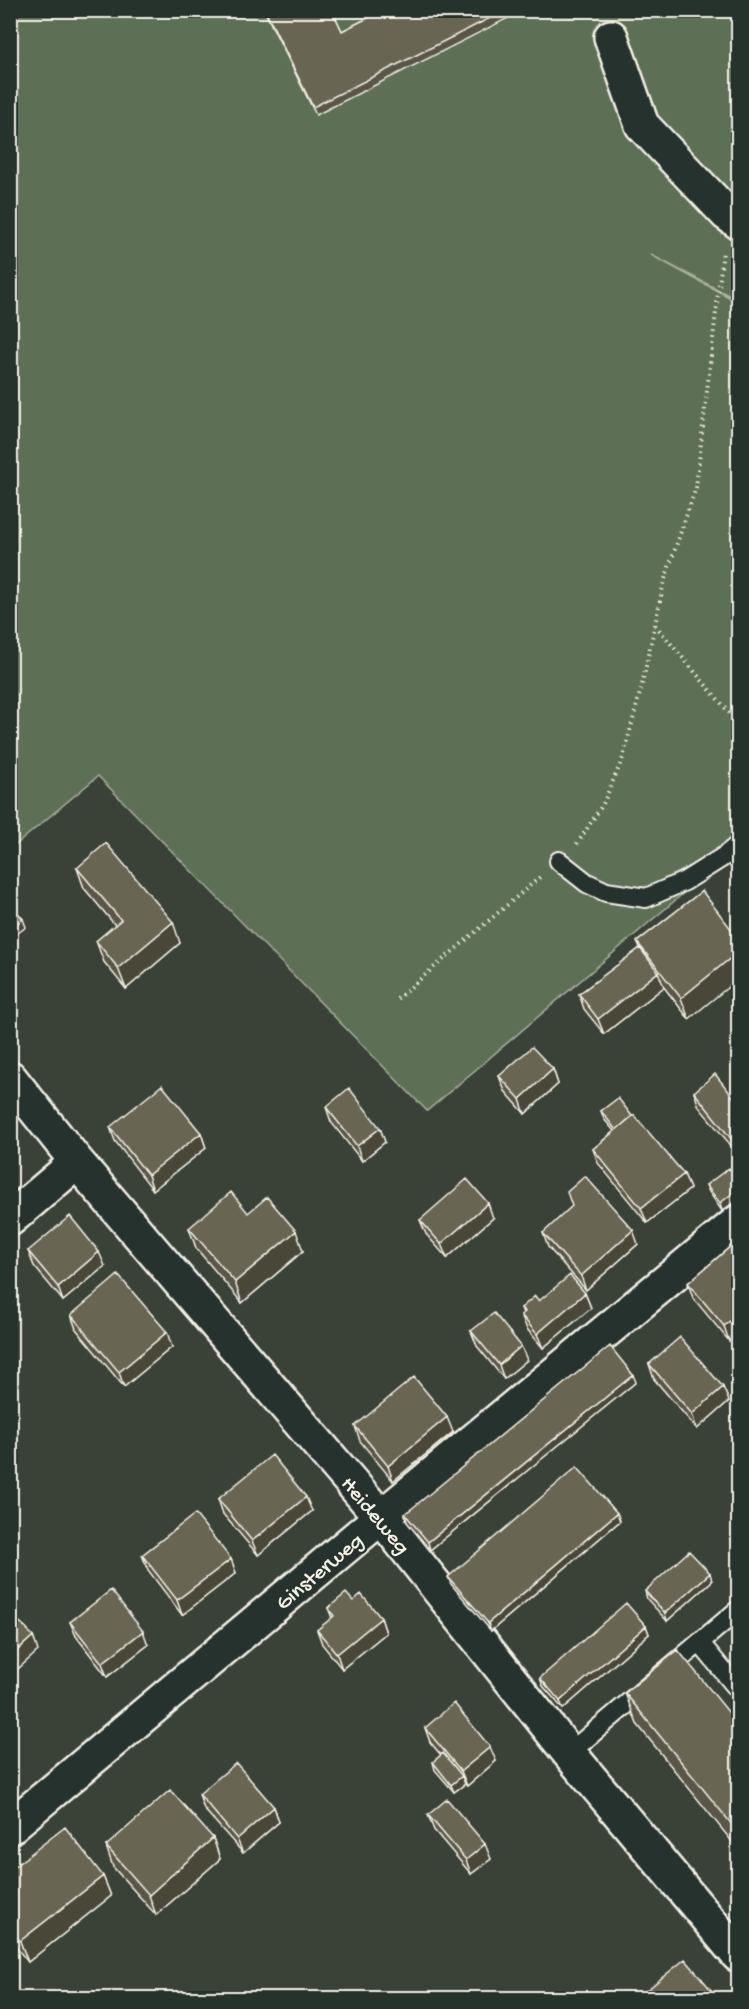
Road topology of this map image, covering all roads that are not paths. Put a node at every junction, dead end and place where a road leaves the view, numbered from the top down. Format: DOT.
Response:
graph roads {
  1 [pos="611,37"];
  2 [pos="733,218"];
  3 [pos="738,845"];
  4 [pos="559,861"];
  5 [pos="10,1078"];
  6 [pos="77,1162"];
  7 [pos="10,1219"];
  8 [pos="738,1222"];
  9 [pos="381,1517"];
  10 [pos="738,1610"];
  11 [pos="700,1643"];
  12 [pos="738,1689"];
  13 [pos="569,1753"];
  14 [pos="10,1827"];
  15 [pos="738,1955"];
  1 -- 2 [label="street"];
  3 -- 4 [label="lane"];
  5 -- 6 [label="street, Heideweg"];
  6 -- 7 [label="street"];
  6 -- 9 [label="street, Heideweg"];
  8 -- 9 [label="street, Ginsterweg"];
  9 -- 13 [label="street, Heideweg"];
  9 -- 14 [label="street, Ginsterweg"];
  10 -- 11 [label="lane"];
  11 -- 12 [label="lane"];
  11 -- 13 [label="lane"];
  13 -- 15 [label="street, Heideweg"];
}
